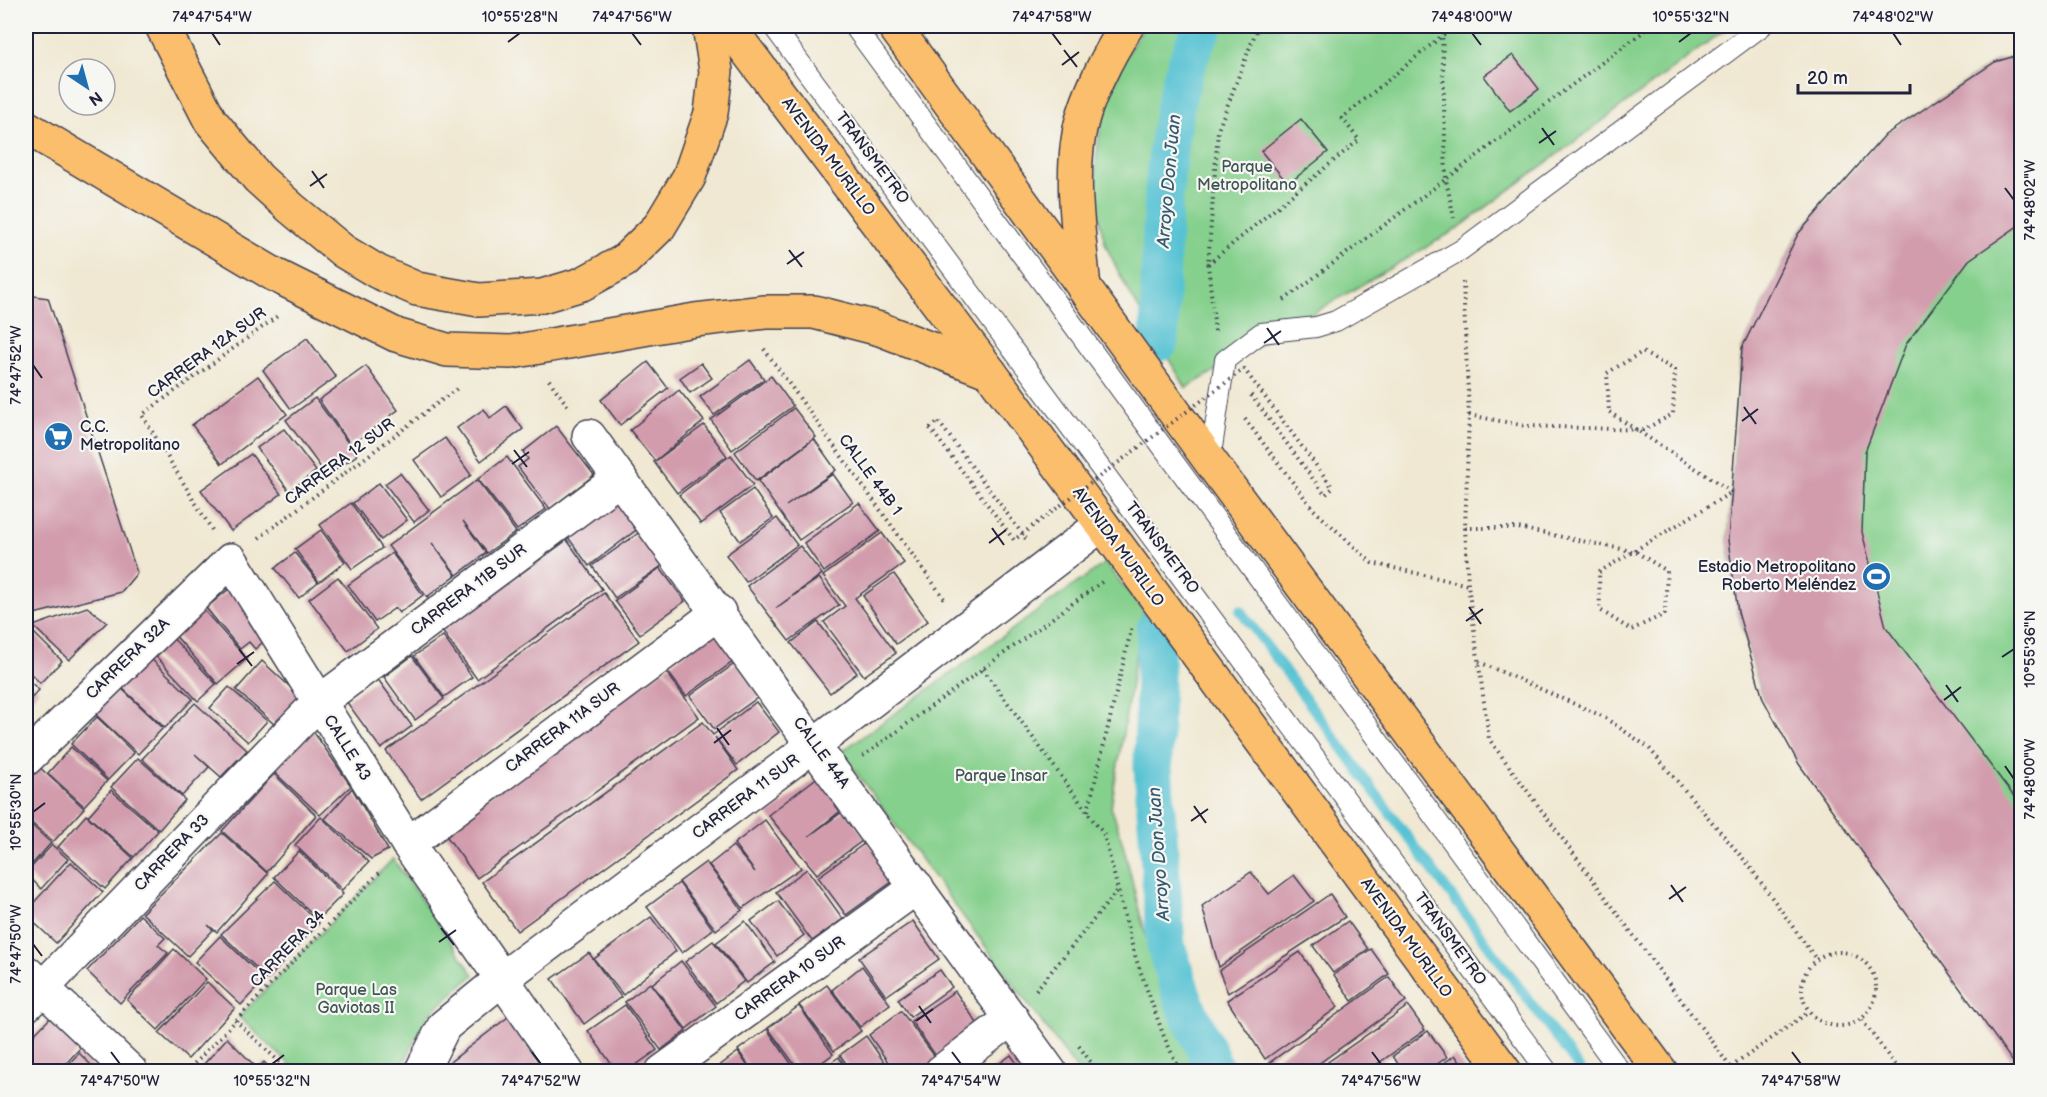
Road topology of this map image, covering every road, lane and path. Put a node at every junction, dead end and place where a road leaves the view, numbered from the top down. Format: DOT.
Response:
graph roads {
  1 [pos="162,26"];
  2 [pos="710,26"];
  3 [pos="728,26"];
  4 [pos="773,26"];
  5 [pos="854,26"];
  6 [pos="894,26"];
  7 [pos="1127,26"];
  8 [pos="1258,26"];
  9 [pos="1442,26"];
  10 [pos="1454,26"];
  11 [pos="1651,26"];
  12 [pos="1762,26"];
  13 [pos="1443,34"];
  14 [pos="26,128"];
  15 [pos="1446,180"];
  16 [pos="1461,250"];
  17 [pos="1208,264"];
  18 [pos="1084,289"];
  19 [pos="1274,307"];
  20 [pos="285,311"];
  21 [pos="761,346"];
  22 [pos="1225,360"];
  23 [pos="990,372"];
  24 [pos="1238,378"];
  25 [pos="452,381"];
  26 [pos="1245,387"];
  27 [pos="1469,415"];
  28 [pos="1244,418"];
  29 [pos="589,436"];
  30 [pos="1210,461"];
  31 [pos="620,478"];
  32 [pos="1052,499"];
  33 [pos="1059,509"];
  34 [pos="1101,525"];
  35 [pos="1465,528"];
  36 [pos="1031,546"];
  37 [pos="231,560"];
  38 [pos="1136,572"];
  39 [pos="1468,585"];
  40 [pos="719,612"];
  41 [pos="966,628"];
  42 [pos="1479,661"];
  43 [pos="983,669"];
  44 [pos="318,703"];
  45 [pos="815,744"];
  46 [pos="26,759"];
  47 [pos="837,776"];
  48 [pos="1088,812"];
  49 [pos="408,844"];
  50 [pos="917,887"];
  51 [pos="1118,890"];
  52 [pos="1816,959"];
  53 [pos="503,978"];
  54 [pos="31,988"];
  55 [pos="1809,1012"];
  56 [pos="1012,1018"];
  57 [pos="235,1020"];
  58 [pos="1862,1020"];
  59 [pos="1733,1069"];
  60 [pos="130,1071"];
  61 [pos="186,1071"];
  62 [pos="290,1071"];
  63 [pos="421,1071"];
  64 [pos="567,1071"];
  65 [pos="662,1071"];
  66 [pos="940,1071"];
  67 [pos="1050,1071"];
  68 [pos="1180,1071"];
  69 [pos="1505,1071"];
  70 [pos="1548,1071"];
  71 [pos="1620,1071"];
  72 [pos="1661,1071"];
  73 [pos="1900,1071"];
  1 -- 2 [label="main road"];
  3 -- 23 [label="main road, AVENIDA MURILLO"];
  4 -- 70 [label="lane, TRANSMETRO"];
  5 -- 71 [label="lane"];
  6 -- 18 [label="main road"];
  7 -- 18 [label="main road"];
  8 -- 17 [label="path"];
  9 -- 13 [label="path"];
  10 -- 13 [label="path"];
  11 -- 15 [label="path"];
  12 -- 16 [label="lane"];
  13 -- 15 [label="path"];
  13 -- 17 [label="path"];
  14 -- 23 [label="main road"];
  15 -- 16 [label="path"];
  15 -- 19 [label="path"];
  16 -- 22 [label="lane"];
  16 -- 27 [label="path"];
  17 -- 22 [label="path"];
  18 -- 30 [label="main road"];
  20 -- 37 [label="path, CARRERA 12A SUR"];
  21 -- 41 [label="path, CALLE 44B 1"];
  22 -- 24 [label="path"];
  22 -- 30 [label="lane"];
  23 -- 34 [label="main road, AVENIDA MURILLO"];
  25 -- 37 [label="path, CARRERA 12 SUR"];
  26 -- 36 [label="path, bridge"];
  27 -- 35 [label="path"];
  27 -- 35 [label="path, bridge"];
  28 -- 39 [label="path"];
  29 -- 31 [label="street, CALLE 44A"];
  30 -- 72 [label="main road"];
  31 -- 40 [label="street, CALLE 44A"];
  31 -- 44 [label="street, CARRERA 11B SUR"];
  32 -- 33 [label="path"];
  34 -- 38 [label="main road, AVENIDA MURILLO"];
  34 -- 41 [label="street, CARRERA 11 SUR"];
  35 -- 39 [label="path"];
  37 -- 44 [label="street, CALLE 43"];
  37 -- 46 [label="street, CARRERA 32A"];
  38 -- 43 [label="path"];
  38 -- 48 [label="path"];
  38 -- 69 [label="main road, AVENIDA MURILLO"];
  39 -- 42 [label="path"];
  40 -- 45 [label="street, CALLE 44A"];
  40 -- 49 [label="street, CARRERA 11A SUR"];
  41 -- 45 [label="street, CARRERA 11 SUR"];
  42 -- 52 [label="path"];
  42 -- 59 [label="path"];
  43 -- 47 [label="path"];
  43 -- 48 [label="path"];
  44 -- 49 [label="street, CALLE 43"];
  44 -- 54 [label="street, CARRERA 33"];
  45 -- 47 [label="street, CALLE 44A"];
  45 -- 53 [label="street, CARRERA 11 SUR"];
  47 -- 50 [label="street, CALLE 44A"];
  48 -- 51 [label="path"];
  49 -- 53 [label="street, CALLE 43"];
  49 -- 57 [label="path, CARRERA 34"];
  50 -- 56 [label="street, CALLE 44A"];
  50 -- 65 [label="street, CARRERA 10 SUR"];
  51 -- 56 [label="path"];
  51 -- 68 [label="path"];
  52 -- 55 [label="path"];
  52 -- 58 [label="path"];
  53 -- 63 [label="street, CARRERA 11 SUR"];
  53 -- 64 [label="street, CALLE 43"];
  54 -- 60 [label="street"];
  55 -- 58 [label="path"];
  55 -- 59 [label="path"];
  56 -- 66 [label="street"];
  56 -- 67 [label="street, CALLE 44A"];
  57 -- 61 [label="path, CARRERA 34"];
  57 -- 62 [label="path"];
  58 -- 73 [label="path"];
}
